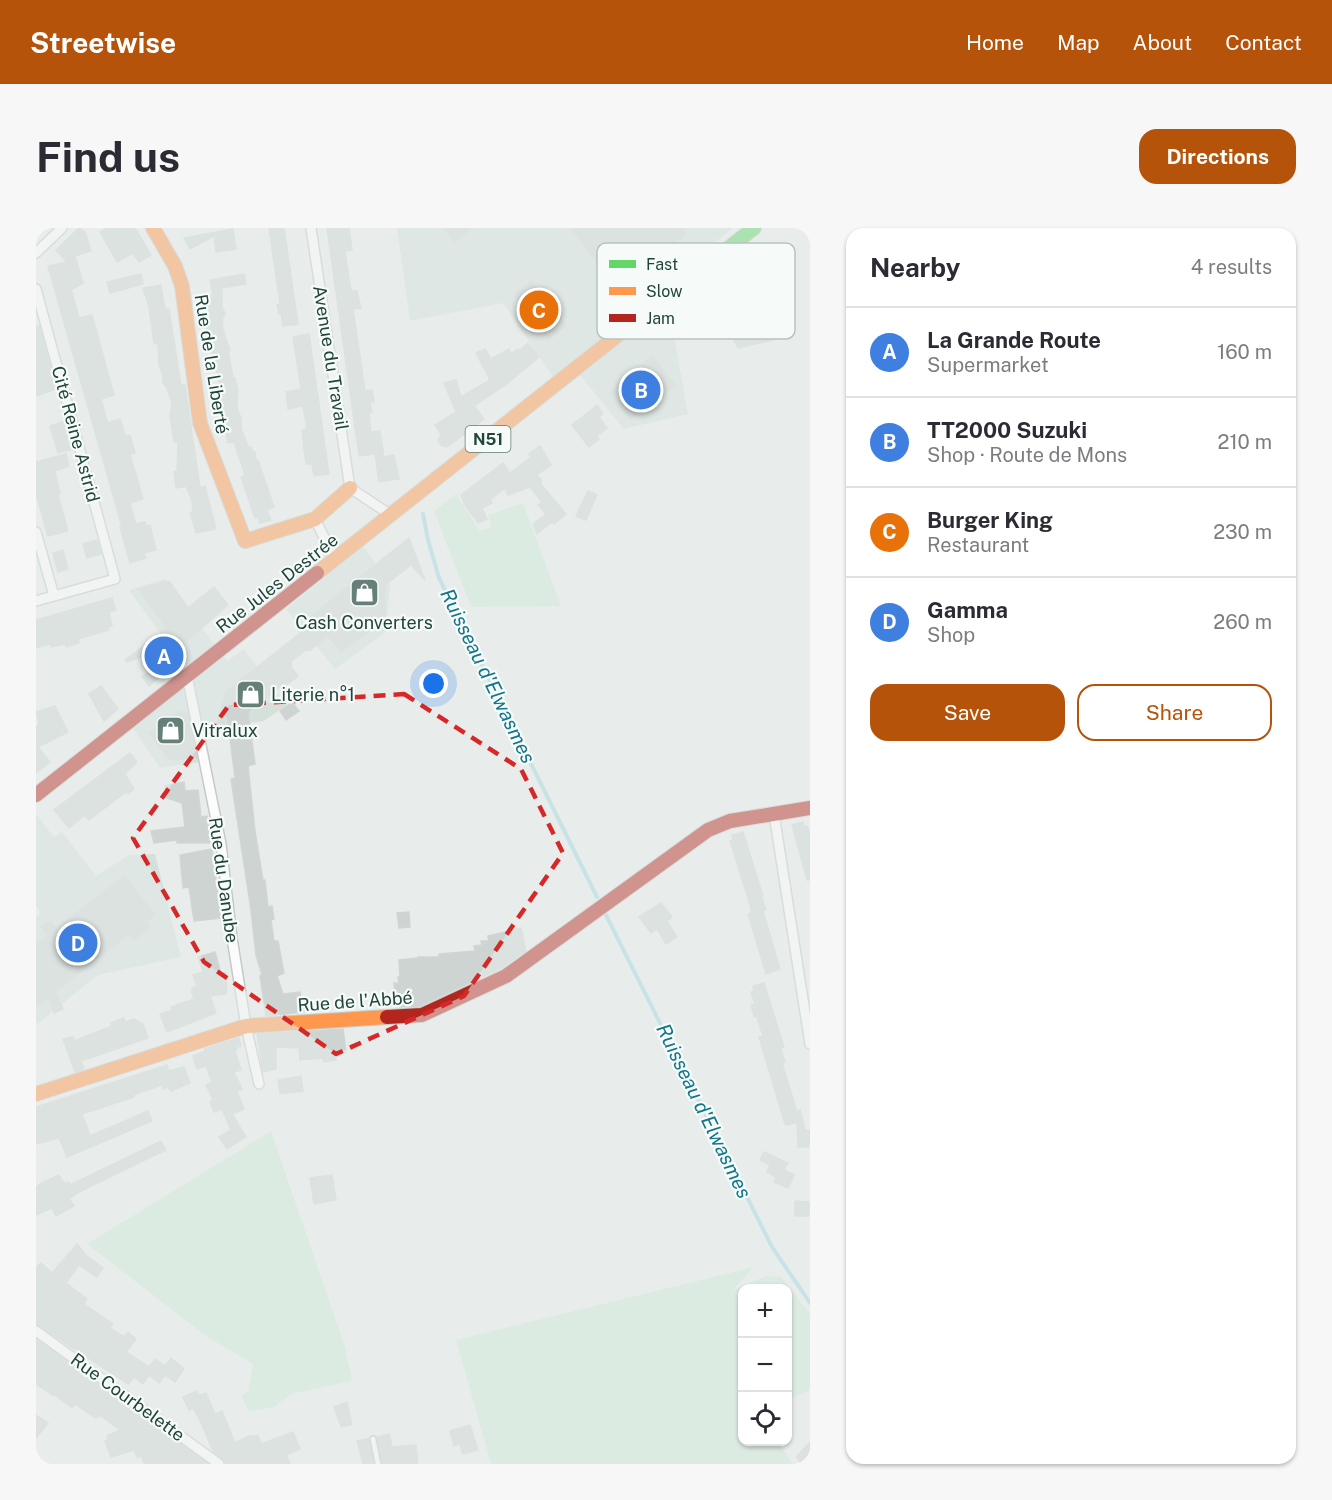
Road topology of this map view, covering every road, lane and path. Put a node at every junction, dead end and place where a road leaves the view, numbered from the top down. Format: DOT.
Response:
graph roads {
  1 [pos="62,228"];
  2 [pos="153,228"];
  3 [pos="311,228"];
  4 [pos="754,228"];
  5 [pos="735,243"];
  6 [pos="36,253"];
  7 [pos="36,289"];
  8 [pos="614,339"];
  9 [pos="350,488"];
  10 [pos="391,515"];
  11 [pos="315,519"];
  12 [pos="36,532"];
  13 [pos="335,560"];
  14 [pos="54,596"];
  15 [pos="36,601"];
  16 [pos="187,676"];
  17 [pos="36,795"];
  18 [pos="810,808"];
  19 [pos="774,814"];
  20 [pos="806,982"];
  21 [pos="246,1026"];
  22 [pos="810,1044"];
  23 [pos="259,1084"];
  24 [pos="36,1094"];
  25 [pos="36,1330"];
  26 [pos="373,1439"];
  27 [pos="219,1464"];
  28 [pos="378,1464"];
  1 -- 6 [label="street"];
  2 -- 11 [label="street, Rue de la Liberté"];
  3 -- 9 [label="street, Avenue du Travail"];
  4 -- 5 [label="street, Rue Jules Destrée / N51"];
  7 -- 14 [label="street, Cité Reine Astrid"];
  8 -- 10 [label="street, Rue Jules Destrée / N51"];
  9 -- 10 [label="street"];
  9 -- 11 [label="street"];
  10 -- 13 [label="street, Rue Jules Destrée / N51"];
  11 -- 13 [label="street"];
  12 -- 14 [label="street"];
  13 -- 16 [label="street, Rue Jules Destrée / N51"];
  14 -- 15 [label="street"];
  16 -- 17 [label="street, Rue Jules Destrée / N51"];
  16 -- 21 [label="street, Rue du Danube"];
  18 -- 19 [label="street, Rue de l'Abbé"];
  19 -- 20 [label="street"];
  19 -- 21 [label="street, Rue de l'Abbé"];
  20 -- 22 [label="street"];
  21 -- 23 [label="street, Rue du Danube"];
  21 -- 24 [label="street, Rue de l'Abbé"];
  25 -- 27 [label="street, Rue Courbelette"];
  26 -- 28 [label="lane"];
}
